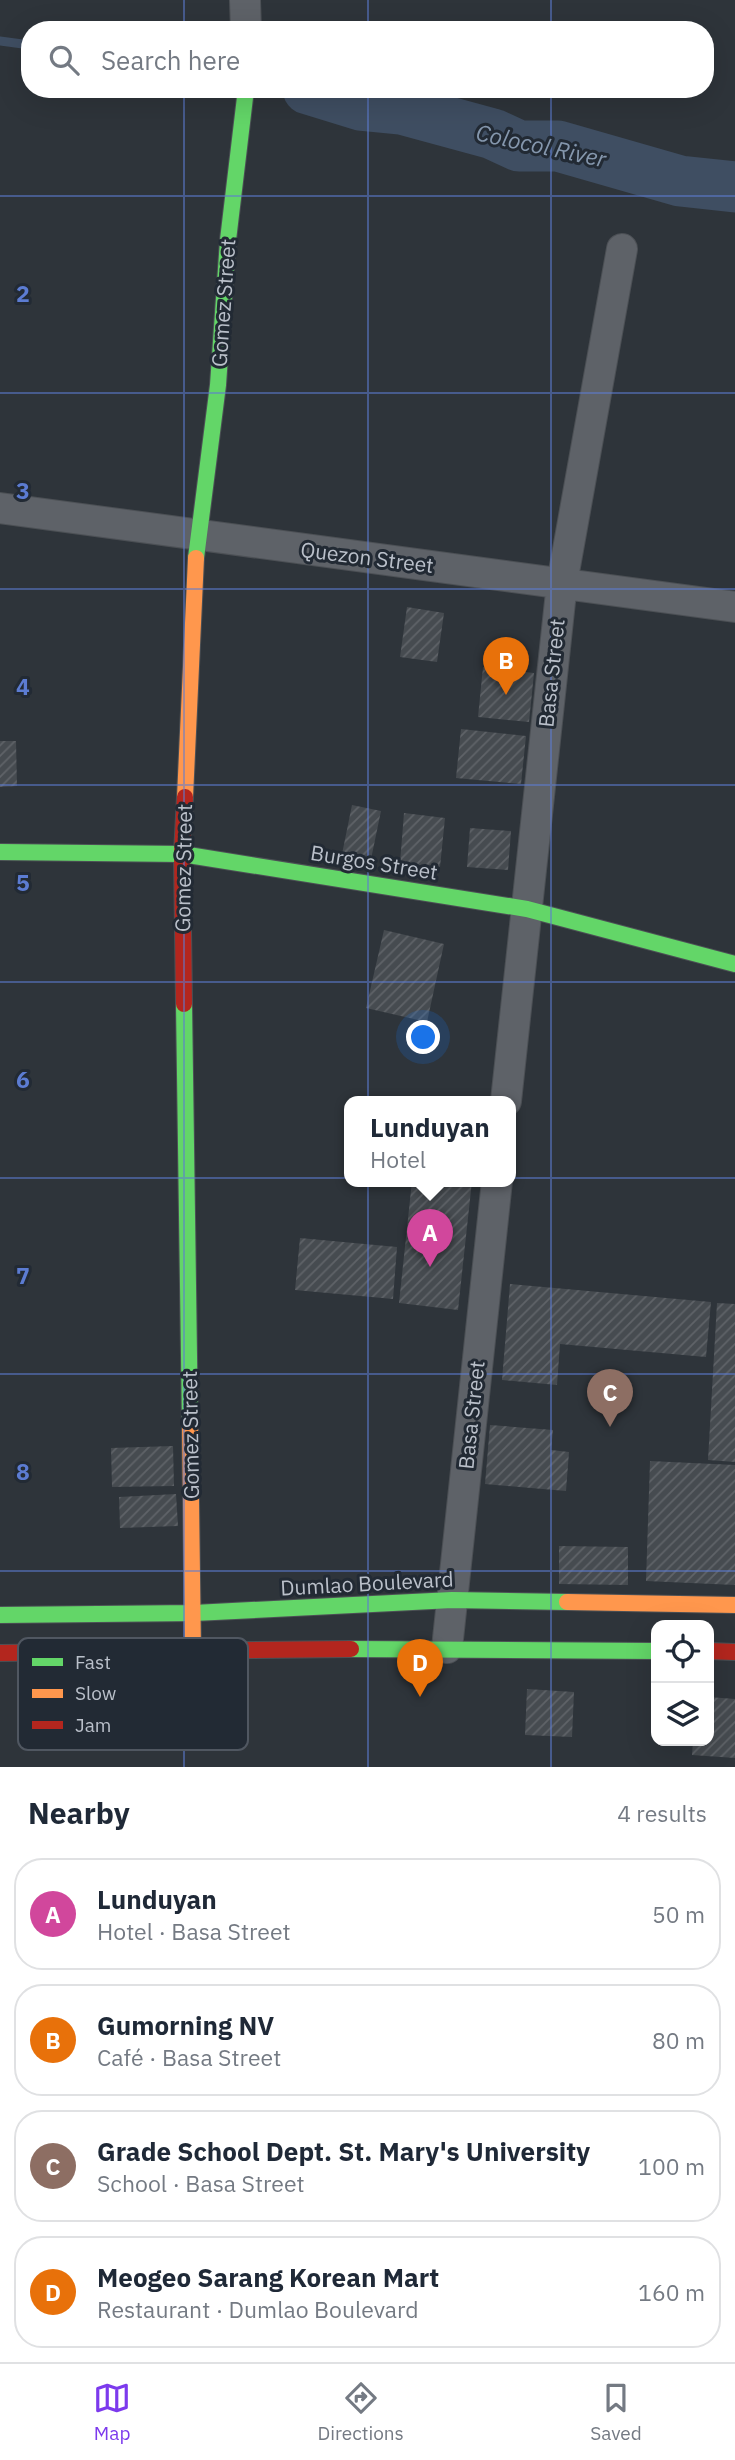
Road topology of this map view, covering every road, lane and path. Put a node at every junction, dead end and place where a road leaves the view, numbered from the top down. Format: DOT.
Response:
graph roads {
  1 [pos="245,0"];
  2 [pos="246,21"];
  3 [pos="245,98"];
  4 [pos="622,249"];
  5 [pos="0,508"];
  6 [pos="197,536"];
  7 [pos="562,583"];
  8 [pos="735,607"];
  9 [pos="0,852"];
  10 [pos="182,854"];
  11 [pos="527,909"];
  12 [pos="735,964"];
  13 [pos="507,1096"];
  14 [pos="496,1187"];
  15 [pos="452,1600"];
  16 [pos="735,1605"];
  17 [pos="194,1613"];
  18 [pos="0,1615"];
  19 [pos="193,1638"];
  20 [pos="447,1648"];
  21 [pos="248,1650"];
  22 [pos="651,1651"];
  23 [pos="714,1651"];
  24 [pos="735,1652"];
  25 [pos="0,1653"];
  26 [pos="18,1653"];
  1 -- 2 [label="street"];
  3 -- 6 [label="street, Gomez Street"];
  4 -- 7 [label="street, Basa Street"];
  5 -- 6 [label="street, Quezon Street"];
  6 -- 7 [label="street, Quezon Street"];
  6 -- 10 [label="street, Gomez Street"];
  7 -- 8 [label="street, Quezon Street"];
  7 -- 11 [label="street, Basa Street"];
  9 -- 10 [label="street, Burgos Street"];
  10 -- 11 [label="street, Burgos Street"];
  10 -- 17 [label="street, Gomez Street"];
  11 -- 12 [label="street, Burgos Street"];
  11 -- 13 [label="street, Basa Street"];
  14 -- 15 [label="street, Basa Street"];
  15 -- 16 [label="street, Dumlao Boulevard"];
  15 -- 17 [label="street, Dumlao Boulevard"];
  15 -- 20 [label="street, Basa Street"];
  17 -- 18 [label="street, Dumlao Boulevard"];
  17 -- 19 [label="street, Gomez Street"];
  20 -- 21 [label="street"];
  20 -- 22 [label="street"];
  23 -- 24 [label="street"];
  25 -- 26 [label="street"];
}
